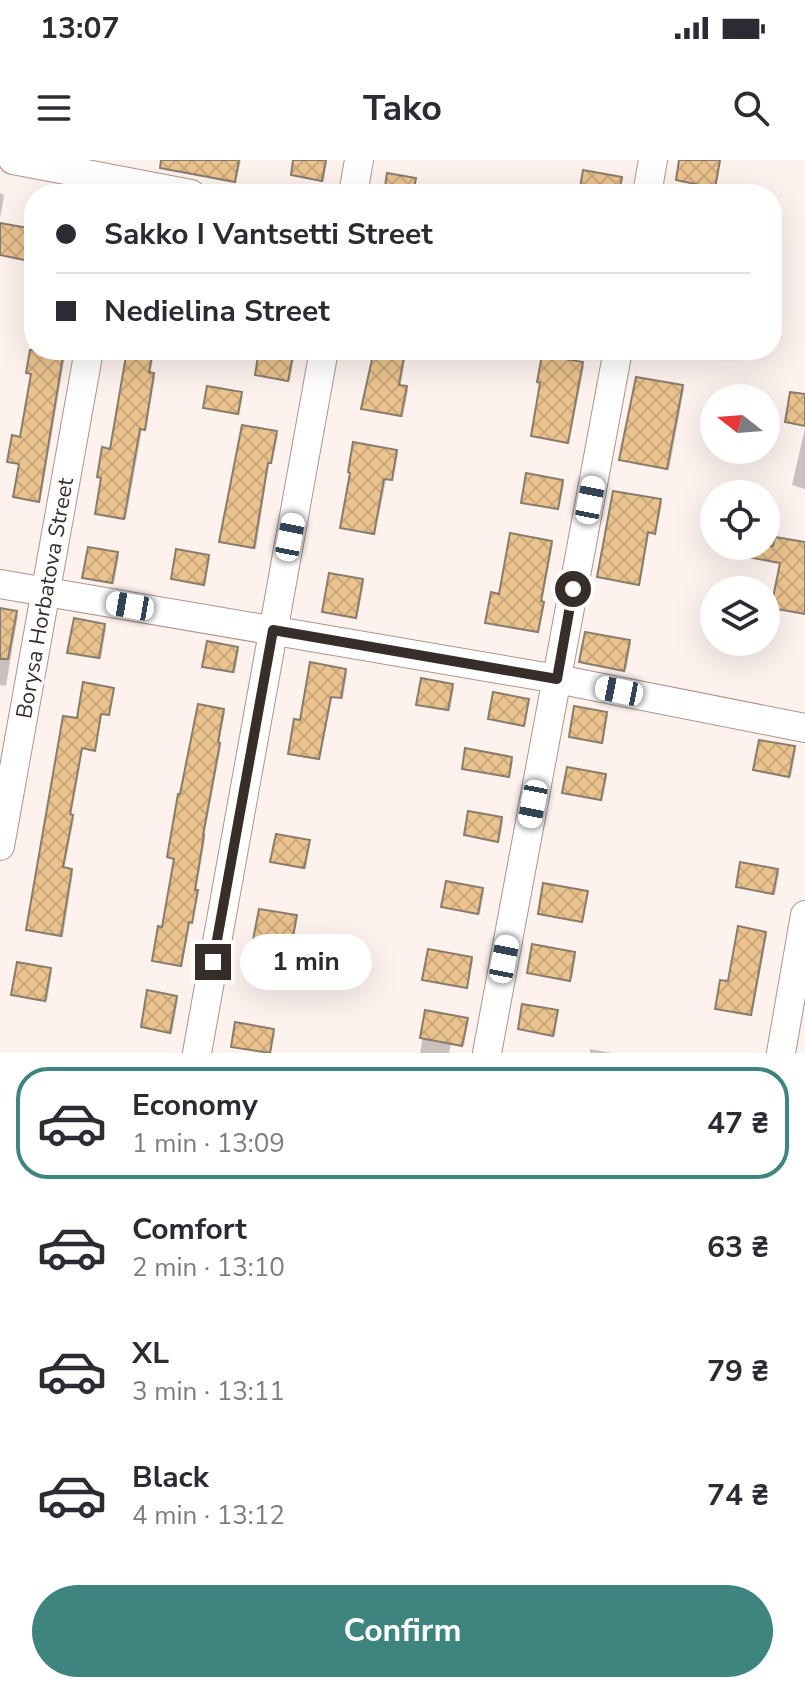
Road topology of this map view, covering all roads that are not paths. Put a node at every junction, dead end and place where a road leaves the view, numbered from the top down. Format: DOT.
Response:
graph roads {
  1 [pos="13,160"];
  2 [pos="359,160"];
  3 [pos="653,160"];
  4 [pos="121,178"];
  5 [pos="147,184"];
  6 [pos="355,184"];
  7 [pos="649,184"];
  8 [pos="87,360"];
  9 [pos="322,360"];
  10 [pos="616,360"];
  11 [pos="0,584"];
  12 [pos="44,592"];
  13 [pos="273,630"];
  14 [pos="557,679"];
  15 [pos="805,728"];
  16 [pos="0,846"];
  17 [pos="805,915"];
  18 [pos="197,1053"];
  19 [pos="487,1053"];
  20 [pos="781,1053"];
  1 -- 4 [label="street"];
  2 -- 6 [label="street"];
  3 -- 7 [label="street"];
  4 -- 5 [label="street"];
  8 -- 12 [label="street, Borysa Horbatova Street"];
  9 -- 13 [label="street"];
  10 -- 14 [label="street"];
  11 -- 12 [label="street"];
  12 -- 13 [label="street"];
  12 -- 16 [label="street, Borysa Horbatova Street"];
  13 -- 14 [label="street"];
  13 -- 18 [label="street"];
  14 -- 15 [label="street"];
  14 -- 19 [label="street"];
  17 -- 20 [label="street"];
}
